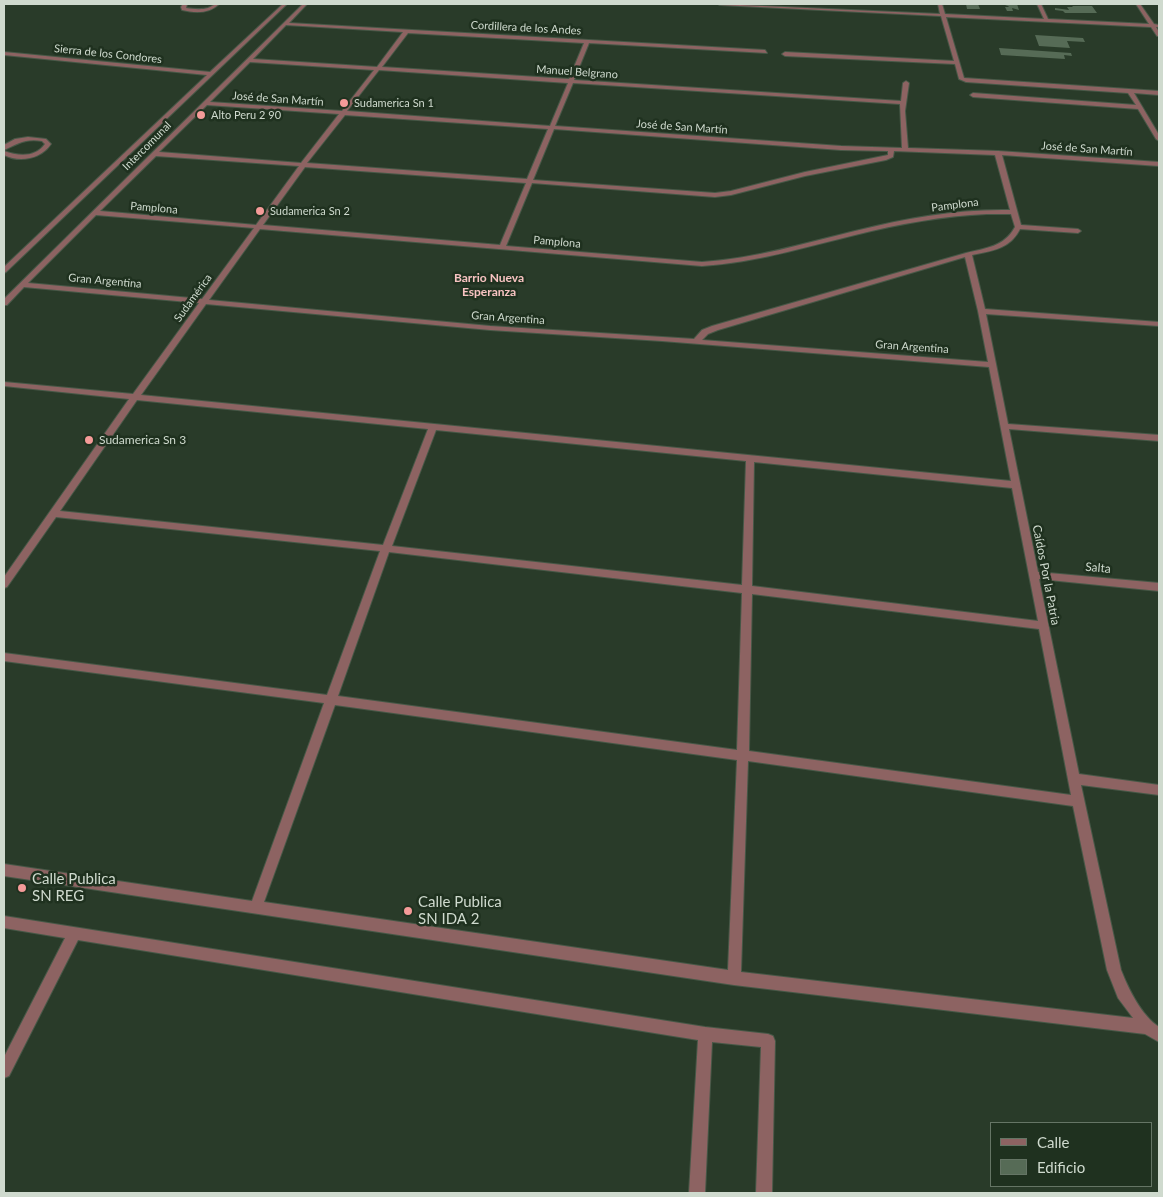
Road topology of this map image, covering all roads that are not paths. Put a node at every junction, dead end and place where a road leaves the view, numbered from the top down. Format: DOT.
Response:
graph roads {
  1 [pos="185,4"];
  2 [pos="218,4"];
  3 [pos="285,4"];
  4 [pos="305,4"];
  5 [pos="720,4"];
  6 [pos="730,4"];
  7 [pos="744,4"];
  8 [pos="842,4"];
  9 [pos="940,4"];
  10 [pos="1039,4"];
  11 [pos="1138,4"];
  12 [pos="843,10"];
  13 [pos="943,15"];
  14 [pos="1047,20"];
  15 [pos="285,24"];
  16 [pos="1153,26"];
  17 [pos="1159,26"];
  18 [pos="407,31"];
  19 [pos="1159,35"];
  20 [pos="587,42"];
  21 [pos="764,52"];
  22 [pos="4,54"];
  23 [pos="785,54"];
  24 [pos="250,60"];
  25 [pos="956,63"];
  26 [pos="378,69"];
  27 [pos="210,74"];
  28 [pos="570,82"];
  29 [pos="906,84"];
  30 [pos="1130,91"];
  31 [pos="1159,93"];
  32 [pos="973,95"];
  33 [pos="204,103"];
  34 [pos="903,103"];
  35 [pos="1140,107"];
  36 [pos="343,113"];
  37 [pos="550,127"];
  38 [pos="1159,139"];
  39 [pos="5,146"];
  40 [pos="891,150"];
  41 [pos="906,150"];
  42 [pos="4,153"];
  43 [pos="998,153"];
  44 [pos="154,154"];
  45 [pos="1159,164"];
  46 [pos="303,165"];
  47 [pos="528,182"];
  48 [pos="1014,212"];
  49 [pos="95,213"];
  50 [pos="259,227"];
  51 [pos="1018,228"];
  52 [pos="1078,231"];
  53 [pos="502,248"];
  54 [pos="968,254"];
  55 [pos="7,265"];
  56 [pos="4,271"];
  57 [pos="22,285"];
  58 [pos="205,302"];
  59 [pos="4,303"];
  60 [pos="982,311"];
  61 [pos="1159,324"];
  62 [pos="696,342"];
  63 [pos="992,365"];
  64 [pos="4,384"];
  65 [pos="135,397"];
  66 [pos="433,426"];
  67 [pos="1004,426"];
  68 [pos="1159,438"];
  69 [pos="750,460"];
  70 [pos="1016,485"];
  71 [pos="54,514"];
  72 [pos="385,547"];
  73 [pos="1034,575"];
  74 [pos="4,584"];
  75 [pos="1159,587"];
  76 [pos="747,588"];
  77 [pos="1043,626"];
  78 [pos="4,657"];
  79 [pos="332,700"];
  80 [pos="743,755"];
  81 [pos="1075,779"];
  82 [pos="1159,790"];
  83 [pos="1078,801"];
  84 [pos="4,870"];
  85 [pos="256,908"];
  86 [pos="4,922"];
  87 [pos="75,933"];
  88 [pos="734,978"];
  89 [pos="1153,1031"];
  90 [pos="705,1034"];
  91 [pos="4,1071"];
  92 [pos="697,1193"];
  93 [pos="764,1193"];
  1 -- 2 [label="street"];
  3 -- 27 [label="street"];
  4 -- 15 [label="street, Intercomunal"];
  5 -- 6 [label="street"];
  6 -- 7 [label="street"];
  7 -- 12 [label="street"];
  8 -- 12 [label="street"];
  9 -- 13 [label="street"];
  10 -- 14 [label="street"];
  11 -- 16 [label="street"];
  12 -- 13 [label="street"];
  13 -- 14 [label="street"];
  13 -- 25 [label="street"];
  14 -- 16 [label="street"];
  15 -- 18 [label="street, Cordillera de los Andes"];
  15 -- 24 [label="street, Intercomunal"];
  16 -- 17 [label="street"];
  16 -- 19 [label="street"];
  18 -- 20 [label="street, Cordillera de los Andes"];
  18 -- 26 [label="street, Sudamérica"];
  20 -- 21 [label="street, Cordillera de los Andes"];
  20 -- 28 [label="street"];
  22 -- 27 [label="street, Sierra de los Condores"];
  23 -- 25 [label="street"];
  24 -- 26 [label="street, Manuel Belgrano"];
  24 -- 33 [label="street, Intercomunal"];
  25 -- 30 [label="street"];
  26 -- 28 [label="street, Manuel Belgrano"];
  26 -- 36 [label="street, Sudamérica"];
  27 -- 55 [label="street"];
  28 -- 34 [label="street, Manuel Belgrano"];
  28 -- 37 [label="street"];
  29 -- 34 [label="street"];
  30 -- 31 [label="street"];
  30 -- 35 [label="street"];
  32 -- 35 [label="street"];
  33 -- 36 [label="street, José de San Martín"];
  33 -- 44 [label="street, Intercomunal"];
  34 -- 41 [label="street"];
  35 -- 38 [label="street"];
  36 -- 37 [label="street, José de San Martín"];
  36 -- 46 [label="street, Sudamérica"];
  37 -- 40 [label="street, José de San Martín"];
  37 -- 47 [label="street"];
  39 -- 42 [label="street"];
  40 -- 41 [label="street, José de San Martín"];
  40 -- 47 [label="street"];
  41 -- 43 [label="street, José de San Martín"];
  43 -- 45 [label="street, José de San Martín"];
  43 -- 48 [label="street"];
  44 -- 46 [label="street"];
  44 -- 49 [label="street, Intercomunal"];
  46 -- 47 [label="street"];
  46 -- 50 [label="street, Sudamérica"];
  47 -- 53 [label="street"];
  48 -- 51 [label="street"];
  48 -- 53 [label="street, Pamplona"];
  49 -- 50 [label="street, Pamplona"];
  49 -- 57 [label="street, Intercomunal"];
  50 -- 53 [label="street, Pamplona"];
  50 -- 58 [label="street, Sudamérica"];
  51 -- 52 [label="street"];
  51 -- 54 [label="street"];
  54 -- 60 [label="street, Caídos Por la Patria"];
  54 -- 62 [label="street"];
  55 -- 56 [label="street"];
  57 -- 58 [label="street, Gran Argentina"];
  57 -- 59 [label="street, Intercomunal"];
  58 -- 62 [label="street, Gran Argentina"];
  58 -- 65 [label="street, Sudamérica"];
  60 -- 61 [label="street"];
  60 -- 63 [label="street, Caídos Por la Patria"];
  62 -- 63 [label="street, Gran Argentina"];
  63 -- 67 [label="street, Caídos Por la Patria"];
  64 -- 65 [label="street"];
  65 -- 66 [label="street"];
  65 -- 71 [label="street, Sudamérica"];
  66 -- 69 [label="street"];
  66 -- 72 [label="street"];
  67 -- 68 [label="street"];
  67 -- 70 [label="street, Caídos Por la Patria"];
  69 -- 70 [label="street"];
  69 -- 76 [label="street"];
  70 -- 73 [label="street, Caídos Por la Patria"];
  71 -- 72 [label="street"];
  71 -- 74 [label="street, Sudamérica"];
  72 -- 76 [label="street"];
  72 -- 79 [label="street"];
  73 -- 75 [label="street, Salta"];
  73 -- 77 [label="street, Caídos Por la Patria"];
  76 -- 77 [label="street"];
  76 -- 80 [label="street"];
  77 -- 81 [label="street, Caídos Por la Patria"];
  78 -- 79 [label="street"];
  79 -- 80 [label="street"];
  79 -- 85 [label="street"];
  80 -- 83 [label="street"];
  80 -- 88 [label="street"];
  81 -- 82 [label="street"];
  81 -- 83 [label="street, Caídos Por la Patria"];
  83 -- 89 [label="street, Caídos Por la Patria"];
  84 -- 85 [label="street"];
  85 -- 88 [label="street"];
  86 -- 87 [label="street"];
  87 -- 90 [label="street"];
  87 -- 91 [label="street"];
  88 -- 89 [label="street"];
  90 -- 92 [label="street"];
  90 -- 93 [label="street"];
}
